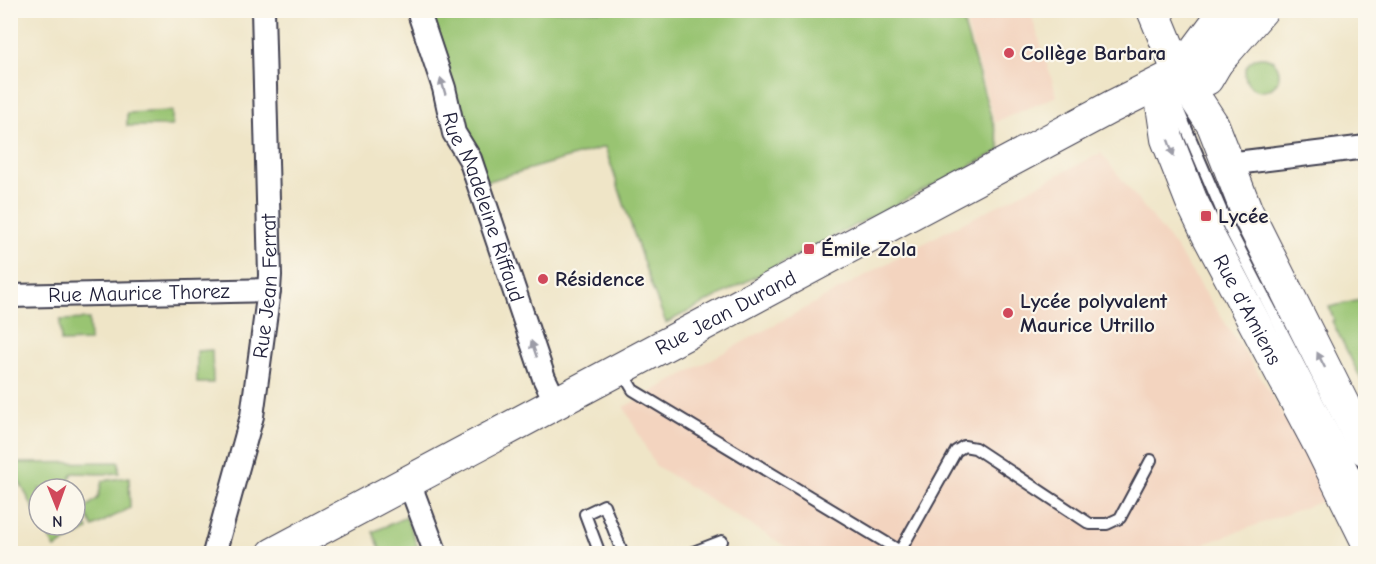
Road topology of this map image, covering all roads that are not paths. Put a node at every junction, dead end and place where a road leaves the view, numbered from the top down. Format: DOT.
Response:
graph roads {
  1 [pos="263,10"];
  2 [pos="418,10"];
  3 [pos="1153,10"];
  4 [pos="1226,10"];
  5 [pos="1252,10"];
  6 [pos="1262,10"];
  7 [pos="1195,77"];
  8 [pos="1187,129"];
  9 [pos="1365,147"];
  10 [pos="1228,164"];
  11 [pos="269,290"];
  12 [pos="10,296"];
  13 [pos="620,368"];
  14 [pos="556,403"];
  15 [pos="1151,460"];
  16 [pos="1359,476"];
  17 [pos="409,482"];
  18 [pos="1365,539"];
  19 [pos="722,541"];
  20 [pos="214,554"];
  21 [pos="273,554"];
  22 [pos="436,554"];
  23 [pos="600,554"];
  24 [pos="623,554"];
  25 [pos="688,554"];
  1 -- 11 [label="street, Rue Jean Ferrat"];
  14 -- 2 [label="street, Rue Madeleine Riffaud, one-way"];
  3 -- 7 [label="street, Rue d'Amiens"];
  4 -- 7 [label="street"];
  5 -- 7 [label="lane"];
  6 -- 7 [label="street"];
  7 -- 8 [label="lane"];
  7 -- 8 [label="lane, Rue d'Amiens"];
  7 -- 10 [label="street, Rue d'Amiens"];
  7 -- 13 [label="street, Rue Jean Durand"];
  7 -- 16 [label="street, Rue d'Amiens, one-way"];
  8 -- 16 [label="lane, Rue d'Amiens"];
  9 -- 10 [label="street"];
  16 -- 10 [label="street, Rue d'Amiens, one-way"];
  11 -- 12 [label="street, Rue Maurice Thorez"];
  11 -- 20 [label="street, Rue Jean Ferrat"];
  13 -- 14 [label="street, Rue Jean Durand"];
  13 -- 15 [label="lane"];
  14 -- 17 [label="street, Rue Jean Durand"];
  16 -- 18 [label="street, Rue d'Amiens"];
  17 -- 21 [label="street, Rue Jean Durand"];
  17 -- 22 [label="street"];
  19 -- 25 [label="lane"];
  23 -- 24 [label="lane"];
}
